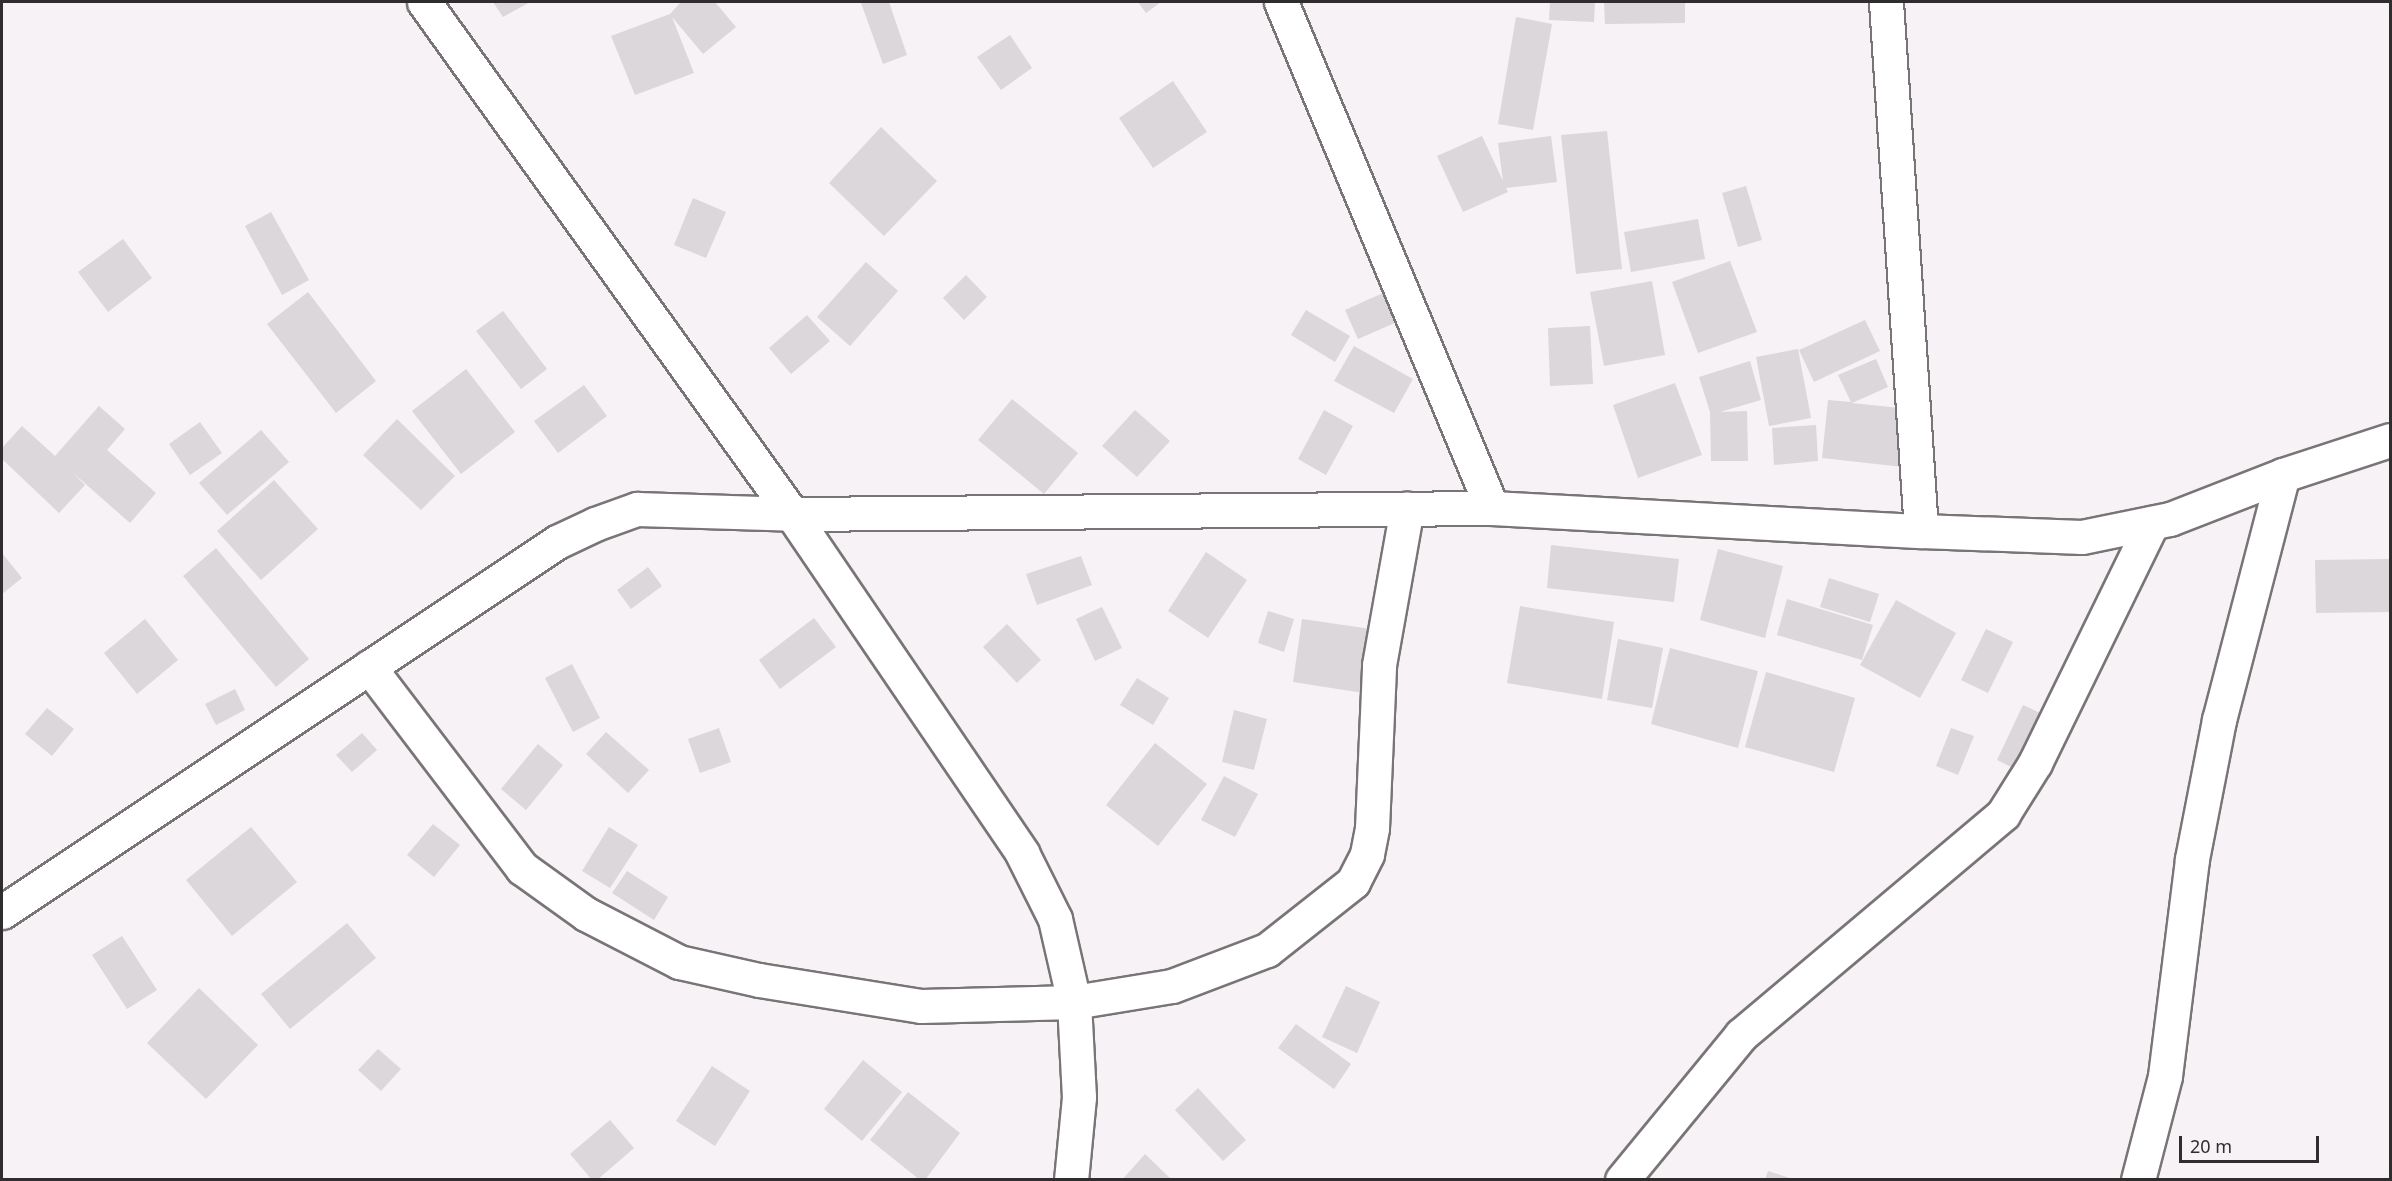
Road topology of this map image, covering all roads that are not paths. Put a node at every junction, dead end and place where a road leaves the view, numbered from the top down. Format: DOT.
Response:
graph roads {
  1 [pos="424,2"];
  2 [pos="1281,2"];
  3 [pos="1886,2"];
  4 [pos="2391,440"];
  5 [pos="2283,475"];
  6 [pos="1407,508"];
  7 [pos="1492,508"];
  8 [pos="792,514"];
  9 [pos="2152,523"];
  10 [pos="1921,531"];
  11 [pos="369,667"];
  12 [pos="2,912"];
  13 [pos="1074,1002"];
  14 [pos="1071,1179"];
  15 [pos="1622,1179"];
  16 [pos="2138,1179"];
  1 -- 8 [label="street"];
  2 -- 7 [label="street"];
  3 -- 10 [label="street"];
  4 -- 5 [label="street"];
  5 -- 9 [label="street"];
  5 -- 16 [label="street"];
  6 -- 7 [label="street"];
  6 -- 8 [label="street"];
  6 -- 13 [label="street"];
  7 -- 10 [label="street"];
  8 -- 11 [label="street"];
  8 -- 13 [label="street"];
  9 -- 10 [label="street"];
  9 -- 15 [label="street"];
  11 -- 12 [label="street"];
  11 -- 13 [label="street"];
  13 -- 14 [label="street"];
}
